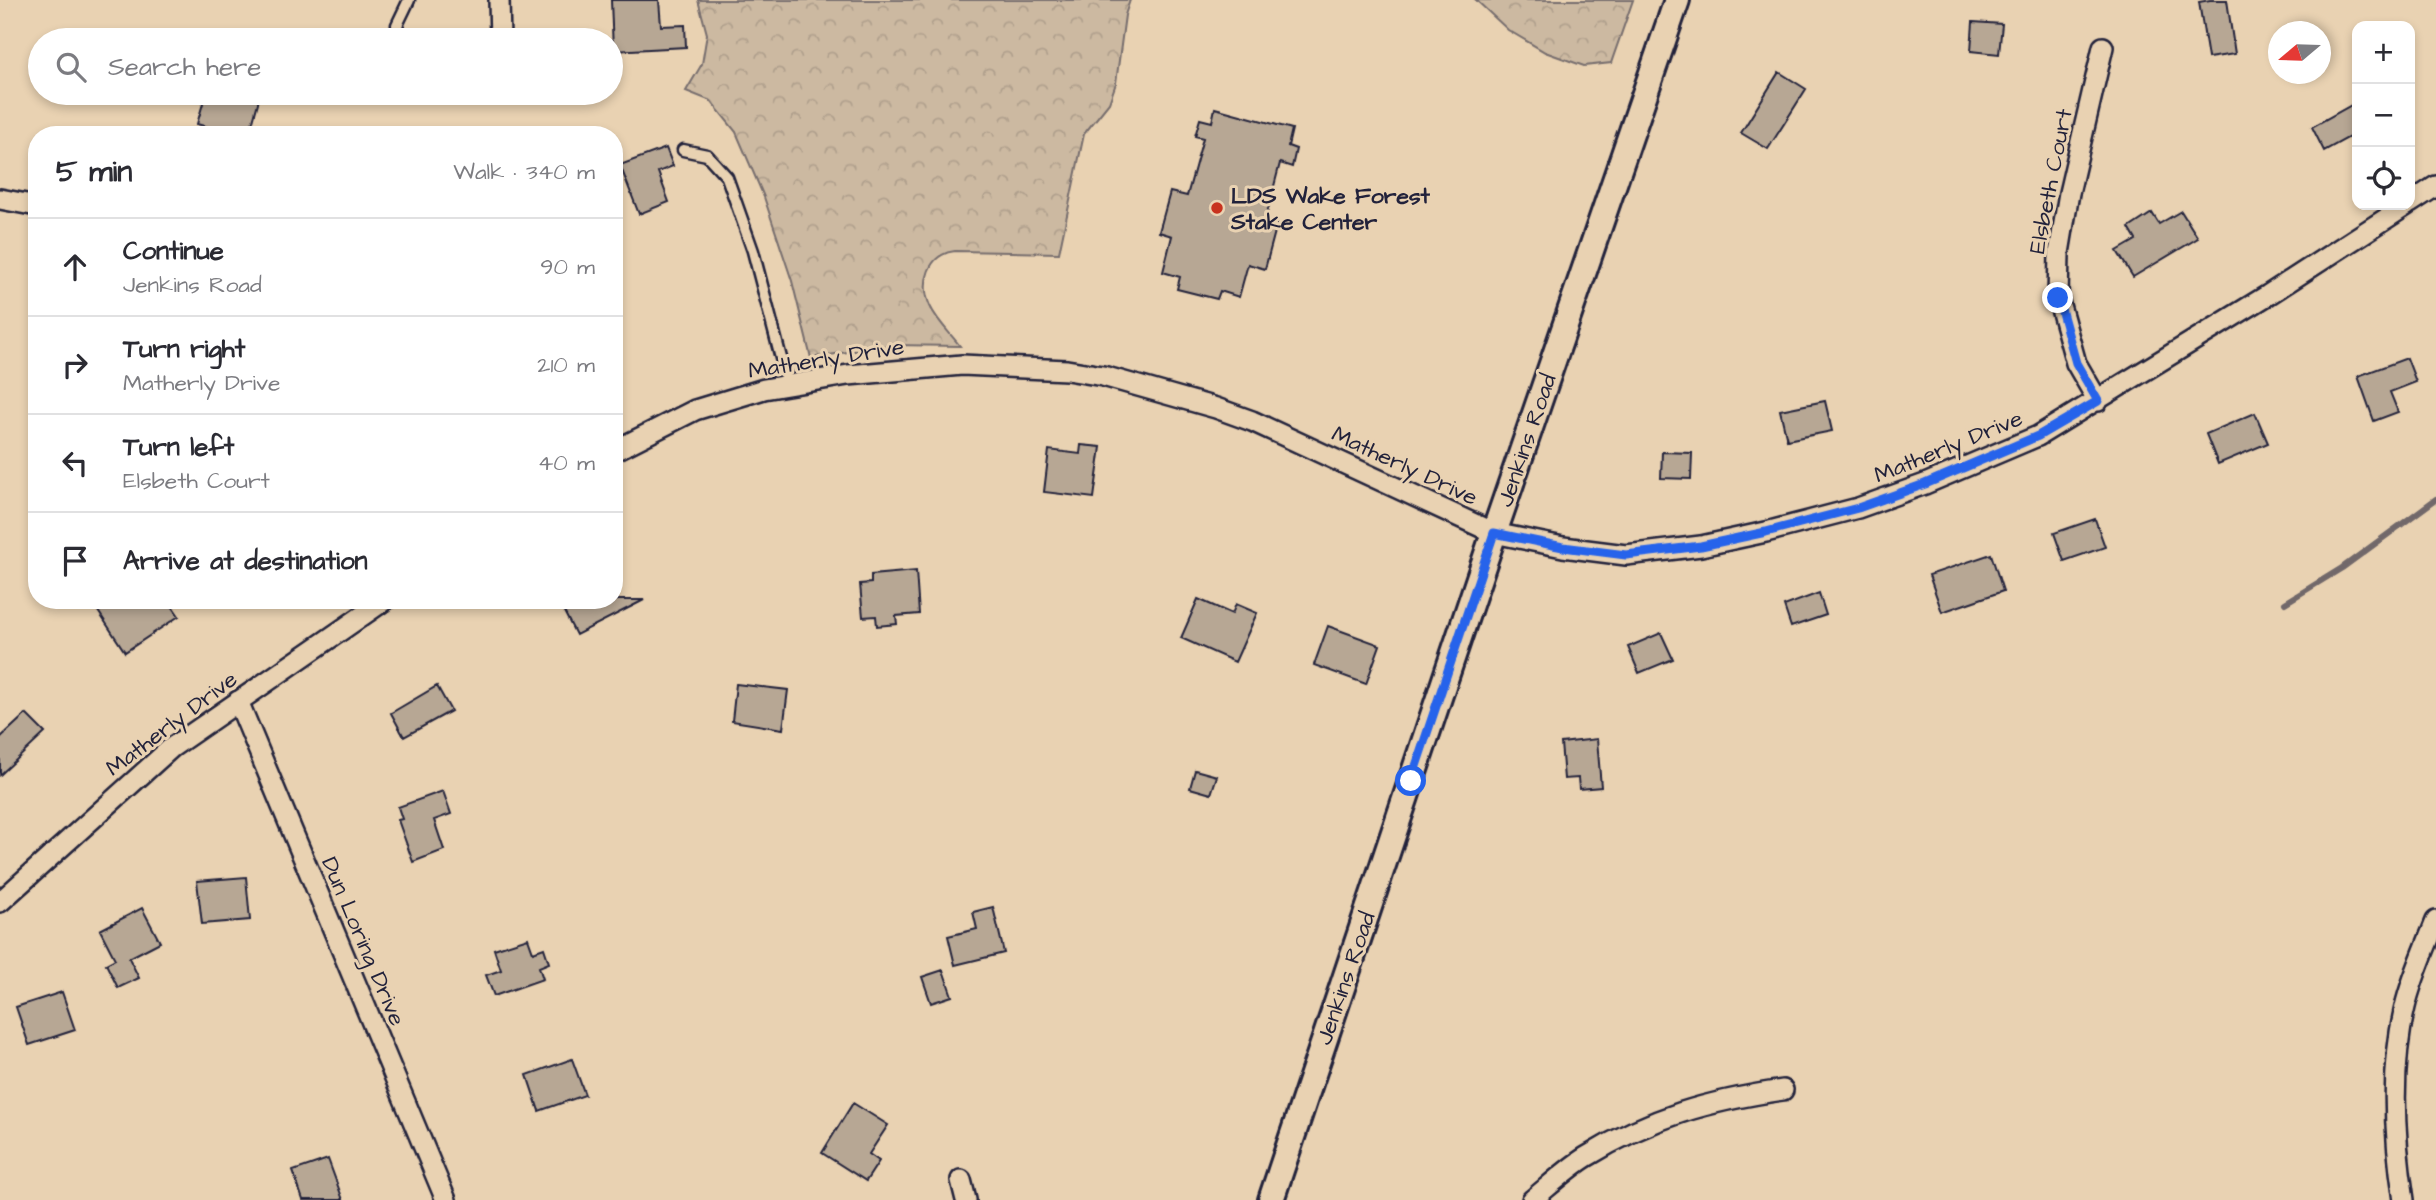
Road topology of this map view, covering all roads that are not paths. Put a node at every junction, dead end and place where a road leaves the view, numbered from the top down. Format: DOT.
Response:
graph roads {
  1 [pos="409,0"];
  2 [pos="499,0"];
  3 [pos="1677,0"];
  4 [pos="398,28"];
  5 [pos="500,28"];
  6 [pos="2103,47"];
  7 [pos="683,150"];
  8 [pos="2436,186"];
  9 [pos="0,199"];
  10 [pos="2415,200"];
  11 [pos="28,204"];
  12 [pos="2399,210"];
  13 [pos="788,385"];
  14 [pos="2098,401"];
  15 [pos="623,446"];
  16 [pos="1494,533"];
  17 [pos="372,609"];
  18 [pos="238,701"];
  19 [pos="0,902"];
  20 [pos="2436,921"];
  21 [pos="1783,1090"];
  22 [pos="961,1180"];
  23 [pos="446,1200"];
  24 [pos="966,1200"];
  25 [pos="1271,1200"];
  26 [pos="1532,1200"];
  27 [pos="2404,1200"];
  1 -- 4 [label="lane"];
  2 -- 5 [label="street"];
  3 -- 16 [label="street, Jenkins Road"];
  6 -- 14 [label="street, Elsbeth Court"];
  7 -- 13 [label="lane"];
  8 -- 10 [label="street, Matherly Drive"];
  9 -- 11 [label="street"];
  12 -- 14 [label="street, Matherly Drive"];
  13 -- 15 [label="street, Matherly Drive"];
  13 -- 16 [label="street, Matherly Drive"];
  14 -- 16 [label="street, Matherly Drive"];
  16 -- 25 [label="street, Jenkins Road"];
  17 -- 18 [label="street, Matherly Drive"];
  18 -- 19 [label="street, Matherly Drive"];
  18 -- 23 [label="street, Dun Loring Drive"];
  20 -- 27 [label="street"];
  21 -- 26 [label="street"];
  22 -- 24 [label="street"];
}
